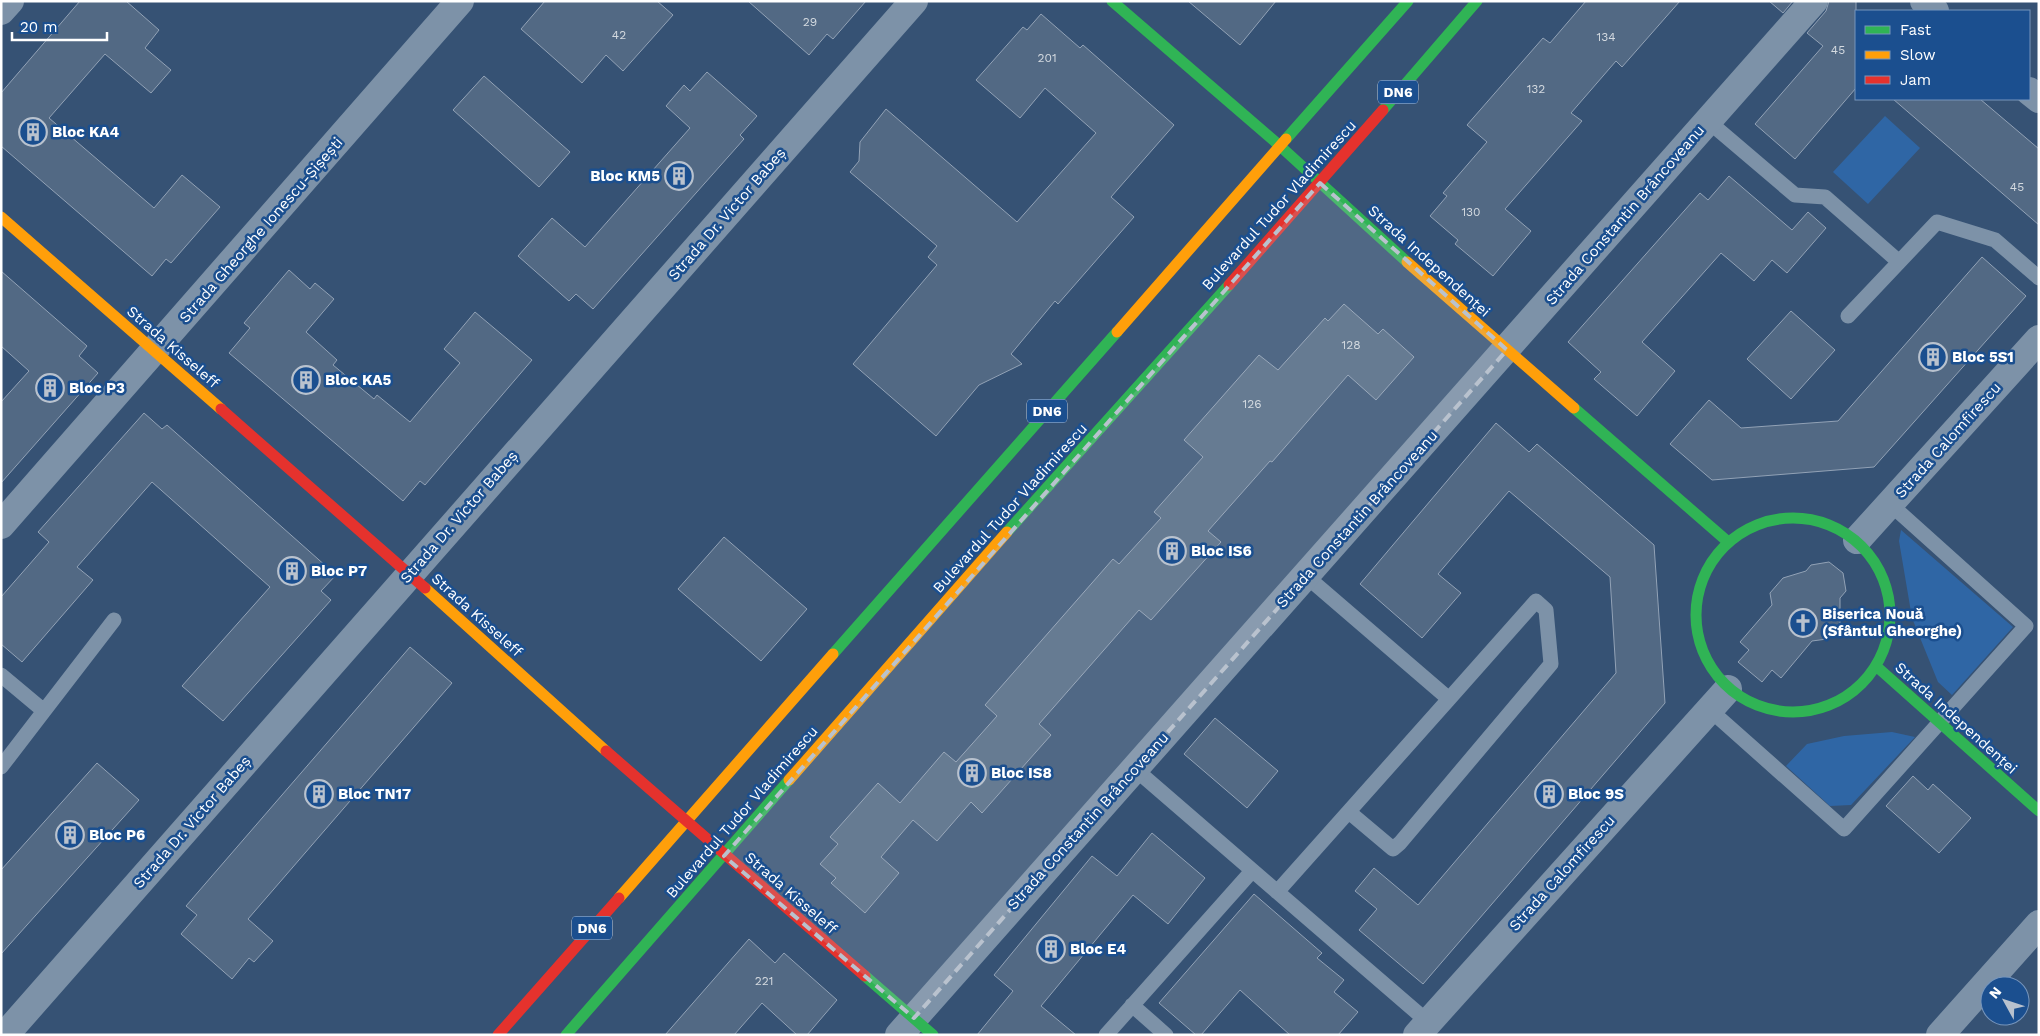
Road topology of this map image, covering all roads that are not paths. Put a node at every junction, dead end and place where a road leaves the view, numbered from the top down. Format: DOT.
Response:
graph roads {
  1 [pos="10,1"];
  2 [pos="460,1"];
  3 [pos="914,1"];
  4 [pos="1112,1"];
  5 [pos="1408,1"];
  6 [pos="1477,1"];
  7 [pos="1814,1"];
  8 [pos="1924,1"];
  9 [pos="1934,10"];
  10 [pos="1,11"];
  11 [pos="1708,122"];
  12 [pos="1280,146"];
  13 [pos="1320,183"];
  14 [pos="1,217"];
  15 [pos="1898,261"];
  16 [pos="2039,278"];
  17 [pos="1848,316"];
  18 [pos="2039,339"];
  19 [pos="1507,350"];
  20 [pos="155,352"];
  21 [pos="1890,504"];
  22 [pos="1,525"];
  23 [pos="1857,540"];
  24 [pos="1727,541"];
  25 [pos="409,574"];
  26 [pos="1306,576"];
  27 [pos="114,620"];
  28 [pos="1876,666"];
  29 [pos="1,675"];
  30 [pos="1728,689"];
  31 [pos="1449,699"];
  32 [pos="1710,709"];
  33 [pos="44,711"];
  34 [pos="1940,724"];
  35 [pos="1,767"];
  36 [pos="1135,769"];
  37 [pos="2039,811"];
  38 [pos="1349,812"];
  39 [pos="686,821"];
  40 [pos="724,856"];
  41 [pos="1252,871"];
  42 [pos="1277,892"];
  43 [pos="2039,924"];
  44 [pos="1132,1005"];
  45 [pos="915,1029"];
  46 [pos="1422,1029"];
  47 [pos="5,1035"];
  48 [pos="498,1035"];
  49 [pos="566,1035"];
  50 [pos="1106,1035"];
  51 [pos="1166,1035"];
  52 [pos="1940,1035"];
  1 -- 10 [label="street"];
  2 -- 20 [label="street, Strada Gheorghe Ionescu-Șișești"];
  3 -- 25 [label="street, Strada Dr. Victor Babeș"];
  4 -- 12 [label="street, Strada Independenței"];
  5 -- 12 [label="street, DN6"];
  6 -- 13 [label="street, Bulevardul Tudor Vladimirescu / DN6"];
  7 -- 11 [label="street, Strada Constantin Brâncoveanu"];
  8 -- 9 [label="street"];
  11 -- 15 [label="lane"];
  11 -- 19 [label="street, Strada Constantin Brâncoveanu"];
  12 -- 13 [label="street, Strada Independenței"];
  12 -- 39 [label="street, DN6"];
  13 -- 19 [label="street, Strada Independenței"];
  13 -- 40 [label="street, Bulevardul Tudor Vladimirescu / DN6"];
  14 -- 20 [label="street, Strada Kisseleff"];
  15 -- 16 [label="lane"];
  15 -- 17 [label="lane"];
  18 -- 21 [label="street, Strada Calomfirescu"];
  19 -- 24 [label="street, Strada Independenței"];
  19 -- 26 [label="street, Strada Constantin Brâncoveanu"];
  20 -- 22 [label="street, Strada Gheorghe Ionescu-Șișești"];
  20 -- 25 [label="street, Strada Kisseleff"];
  21 -- 23 [label="street, Strada Calomfirescu"];
  21 -- 34 [label="lane"];
  23 -- 24 [label="street, Strada Independenței"];
  23 -- 28 [label="street, Strada Independenței"];
  24 -- 30 [label="street, Strada Independenței"];
  25 -- 39 [label="street, Strada Kisseleff"];
  25 -- 47 [label="street, Strada Dr. Victor Babeș"];
  26 -- 31 [label="lane"];
  26 -- 36 [label="street, Strada Constantin Brâncoveanu"];
  27 -- 33 [label="lane"];
  28 -- 30 [label="street, Strada Independenței"];
  28 -- 34 [label="street, Strada Independenței"];
  29 -- 33 [label="lane"];
  30 -- 32 [label="street, Strada Calomfirescu"];
  31 -- 38 [label="lane"];
  31 -- 38 [label="lane"];
  32 -- 34 [label="lane"];
  32 -- 46 [label="street, Strada Calomfirescu"];
  33 -- 35 [label="lane"];
  34 -- 37 [label="street, Strada Independenței"];
  36 -- 41 [label="lane"];
  36 -- 45 [label="street, Strada Constantin Brâncoveanu"];
  38 -- 42 [label="lane"];
  39 -- 40 [label="street, Strada Kisseleff"];
  39 -- 48 [label="street, DN6"];
  40 -- 45 [label="street, Strada Kisseleff"];
  40 -- 49 [label="street, Bulevardul Tudor Vladimirescu / DN6"];
  41 -- 42 [label="lane"];
  41 -- 44 [label="lane"];
  42 -- 46 [label="lane"];
  43 -- 52 [label="street"];
  44 -- 50 [label="lane"];
  44 -- 51 [label="lane"];
}
